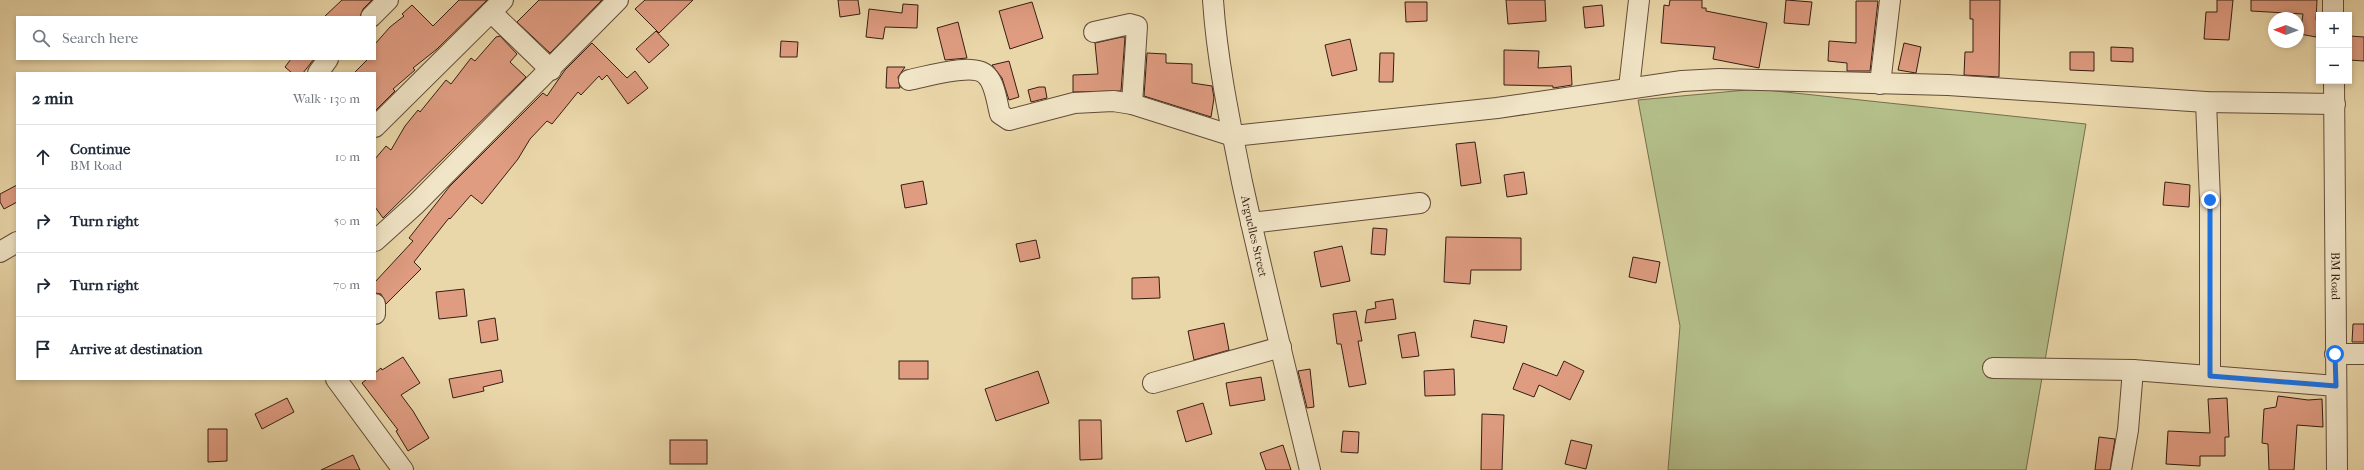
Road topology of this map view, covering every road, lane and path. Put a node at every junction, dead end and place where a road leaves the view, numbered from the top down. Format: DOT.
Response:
graph roads {
  1 [pos="388,0"];
  2 [pos="618,0"];
  3 [pos="1213,0"];
  4 [pos="1638,0"];
  5 [pos="1890,0"];
  6 [pos="2333,0"];
  7 [pos="497,6"];
  8 [pos="2333,12"];
  9 [pos="372,16"];
  10 [pos="1094,32"];
  11 [pos="327,60"];
  12 [pos="551,70"];
  13 [pos="319,72"];
  14 [pos="909,80"];
  15 [pos="1880,84"];
  16 [pos="2334,84"];
  17 [pos="1629,88"];
  18 [pos="2206,102"];
  19 [pos="1132,104"];
  20 [pos="2335,104"];
  21 [pos="376,126"];
  22 [pos="1233,136"];
  23 [pos="1420,203"];
  24 [pos="1251,222"];
  25 [pos="376,240"];
  26 [pos="16,243"];
  27 [pos="0,252"];
  28 [pos="1281,347"];
  29 [pos="2335,354"];
  30 [pos="2364,354"];
  31 [pos="1993,368"];
  32 [pos="2133,370"];
  33 [pos="2210,376"];
  34 [pos="337,380"];
  35 [pos="1153,383"];
  36 [pos="2336,386"];
  37 [pos="404,470"];
  38 [pos="1310,470"];
  39 [pos="2122,470"];
  40 [pos="2337,470"];
  1 -- 9 [label="street"];
  2 -- 12 [label="street"];
  3 -- 22 [label="street, Arguelles Street"];
  4 -- 17 [label="street"];
  5 -- 15 [label="street"];
  6 -- 8 [label="street"];
  7 -- 12 [label="street"];
  7 -- 21 [label="street"];
  10 -- 19 [label="street"];
  11 -- 13 [label="street"];
  12 -- 25 [label="street"];
  14 -- 19 [label="street"];
  15 -- 17 [label="street"];
  15 -- 18 [label="street"];
  16 -- 20 [label="street, BM Road"];
  17 -- 22 [label="street"];
  18 -- 20 [label="street"];
  18 -- 33 [label="street"];
  19 -- 22 [label="street"];
  20 -- 29 [label="street, BM Road"];
  22 -- 24 [label="street, Arguelles Street"];
  23 -- 24 [label="street"];
  24 -- 28 [label="street, Arguelles Street"];
  26 -- 27 [label="street"];
  28 -- 35 [label="street"];
  28 -- 38 [label="street, Arguelles Street"];
  29 -- 30 [label="street"];
  29 -- 36 [label="street, BM Road"];
  31 -- 32 [label="street"];
  32 -- 33 [label="street"];
  32 -- 39 [label="street"];
  33 -- 36 [label="street"];
  34 -- 37 [label="street"];
  36 -- 40 [label="street, BM Road"];
}
